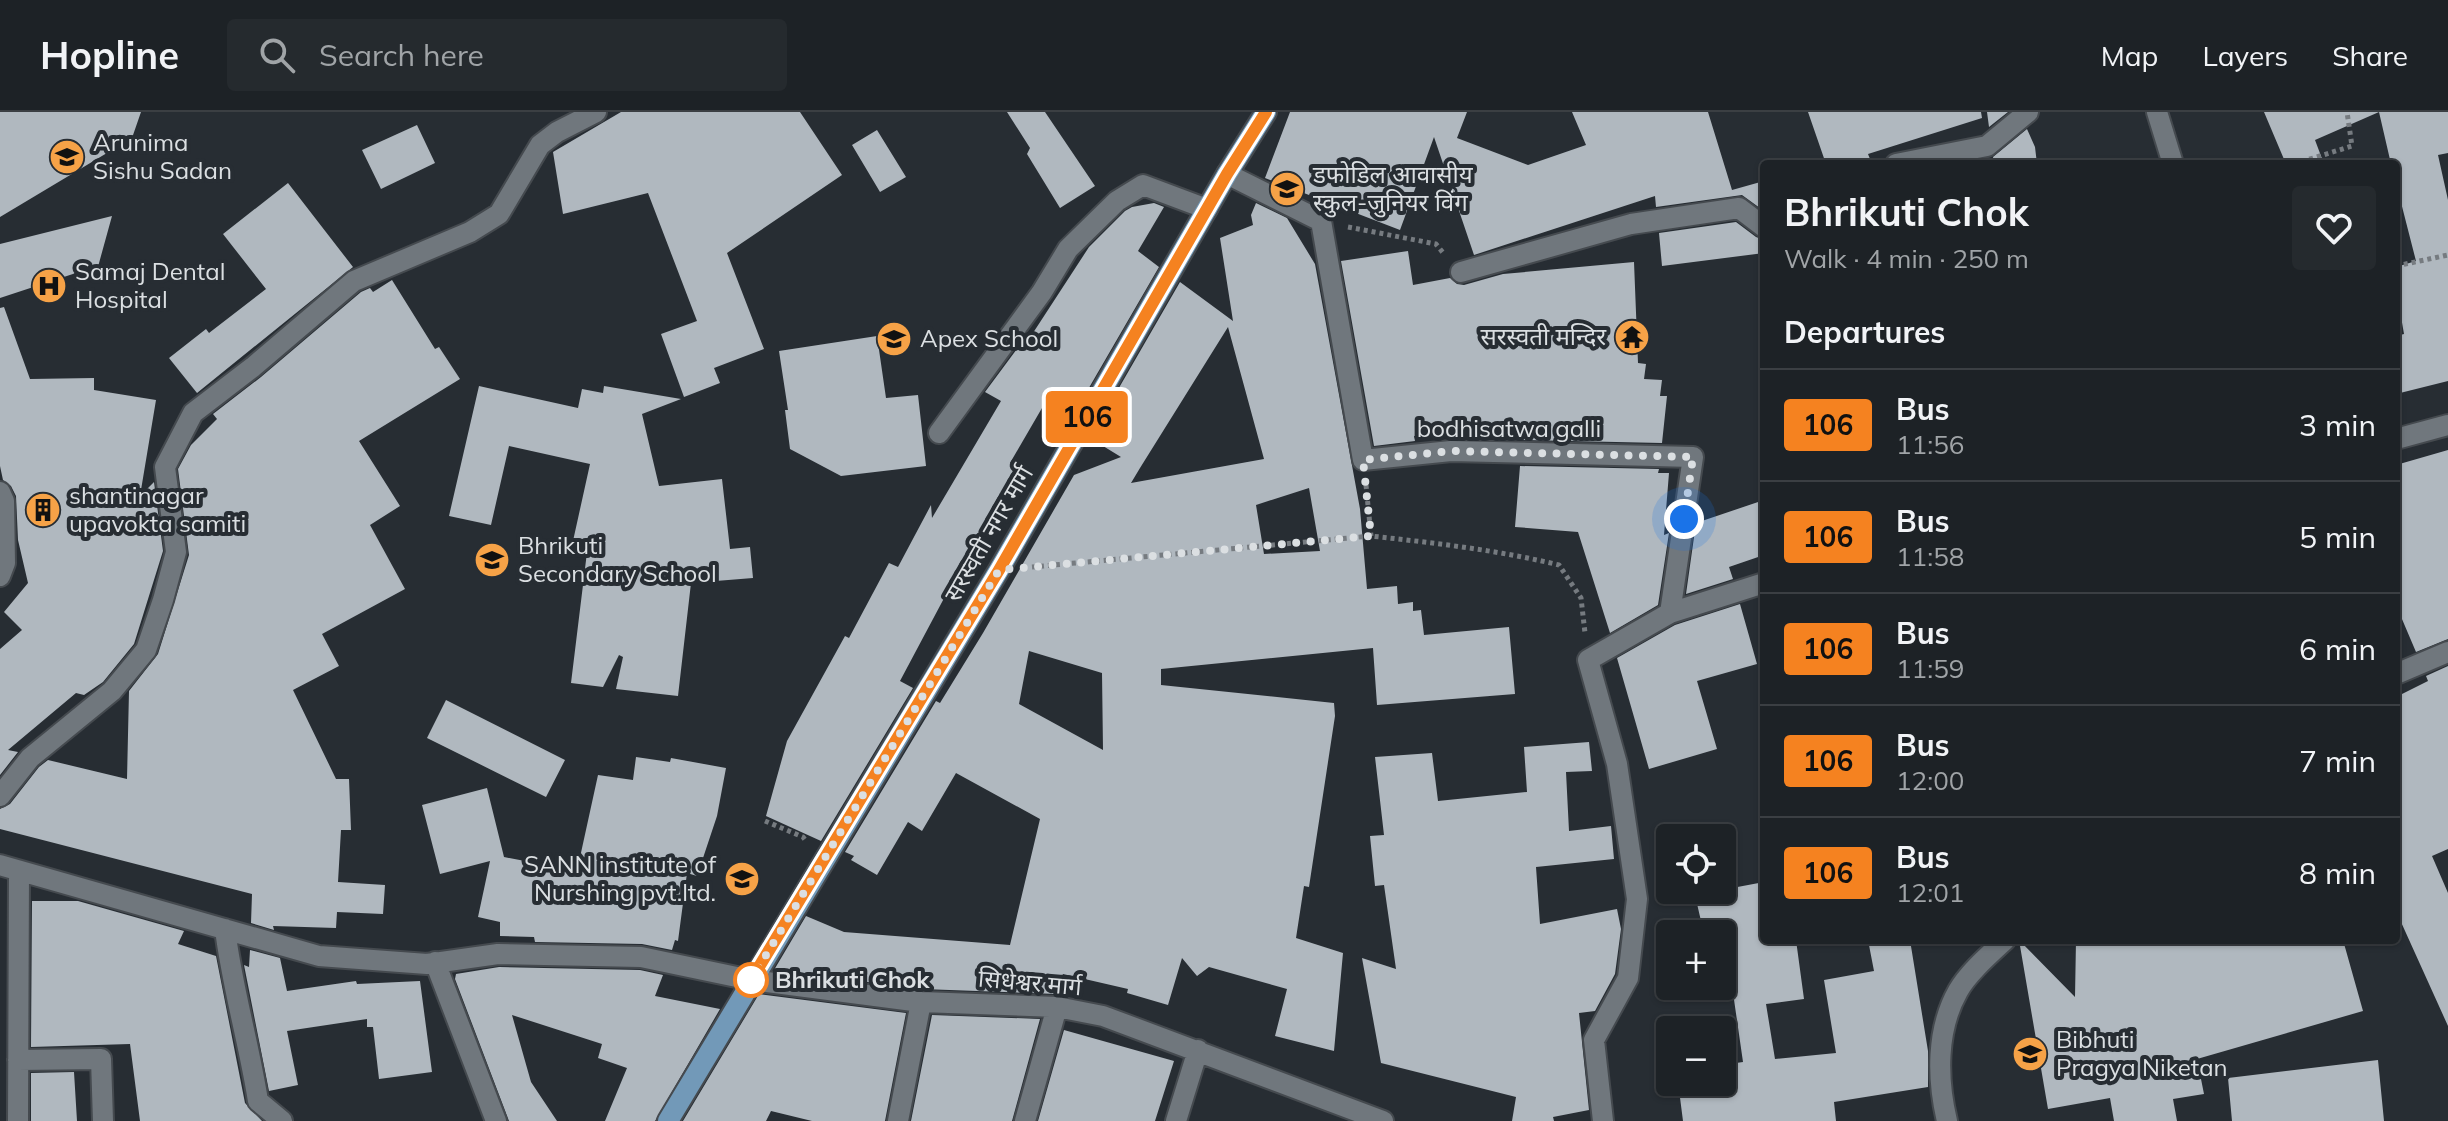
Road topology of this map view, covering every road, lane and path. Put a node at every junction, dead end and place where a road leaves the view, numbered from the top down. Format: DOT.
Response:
graph roads {
  1 [pos="596,112"];
  2 [pos="1266,112"];
  3 [pos="2028,112"];
  4 [pos="2157,112"];
  5 [pos="2347,112"];
  6 [pos="1987,155"];
  7 [pos="1936,160"];
  8 [pos="2172,160"];
  9 [pos="2307,160"];
  10 [pos="1227,174"];
  11 [pos="1207,209"];
  12 [pos="1321,221"];
  13 [pos="1760,224"];
  14 [pos="2448,255"];
  15 [pos="2400,265"];
  16 [pos="1461,272"];
  17 [pos="2448,425"];
  18 [pos="939,433"];
  19 [pos="2400,438"];
  20 [pos="1363,460"];
  21 [pos="0,492"];
  22 [pos="1371,536"];
  23 [pos="999,570"];
  24 [pos="0,576"];
  25 [pos="1760,584"];
  26 [pos="1670,613"];
  27 [pos="2448,652"];
  28 [pos="1588,660"];
  29 [pos="2400,672"];
  30 [pos="0,796"];
  31 [pos="765,821"];
  32 [pos="819,867"];
  33 [pos="9,868"];
  34 [pos="225,929"];
  35 [pos="2001,944"];
  36 [pos="435,962"];
  37 [pos="751,980"];
  38 [pos="921,1002"];
  39 [pos="1057,1007"];
  40 [pos="1198,1050"];
  41 [pos="18,1060"];
  42 [pos="18,1121"];
  43 [pos="103,1121"];
  44 [pos="282,1121"];
  45 [pos="496,1121"];
  46 [pos="668,1121"];
  47 [pos="898,1121"];
  48 [pos="1025,1121"];
  49 [pos="1176,1121"];
  50 [pos="1383,1121"];
  51 [pos="1603,1121"];
  52 [pos="1947,1121"];
  1 -- 30 [label="street"];
  2 -- 10 [label="main road, सरस्वती नगर मार्ग"];
  3 -- 6 [label="street"];
  4 -- 8 [label="street"];
  5 -- 9 [label="path"];
  6 -- 7 [label="street"];
  10 -- 11 [label="main road, सरस्वती नगर मार्ग"];
  10 -- 12 [label="street"];
  11 -- 18 [label="street"];
  11 -- 23 [label="main road, सरस्वती नगर मार्ग"];
  12 -- 16 [label="path"];
  12 -- 20 [label="street"];
  13 -- 16 [label="street"];
  14 -- 15 [label="path"];
  17 -- 19 [label="street"];
  20 -- 22 [label="path"];
  20 -- 26 [label="street, bodhisatwa galli"];
  21 -- 24 [label="street"];
  22 -- 23 [label="path"];
  22 -- 28 [label="path"];
  23 -- 32 [label="main road, सरस्वती नगर मार्ग"];
  25 -- 26 [label="street"];
  26 -- 28 [label="street"];
  27 -- 29 [label="street"];
  28 -- 51 [label="street"];
  31 -- 32 [label="path"];
  32 -- 37 [label="main road, सरस्वती नगर मार्ग"];
  33 -- 34 [label="street, सिधेश्वर मार्ग"];
  33 -- 41 [label="street"];
  34 -- 36 [label="street, सिधेश्वर मार्ग"];
  34 -- 44 [label="street"];
  35 -- 52 [label="street"];
  36 -- 37 [label="street, सिधेश्वर मार्ग"];
  36 -- 45 [label="street"];
  37 -- 38 [label="street, सिधेश्वर मार्ग"];
  37 -- 46 [label="main road, सरस्वती नगर मार्ग"];
  38 -- 39 [label="street, सिधेश्वर मार्ग"];
  38 -- 47 [label="street"];
  39 -- 40 [label="street, सिधेश्वर मार्ग"];
  39 -- 48 [label="street"];
  40 -- 49 [label="street"];
  40 -- 50 [label="street, सिधेश्वर मार्ग"];
  41 -- 42 [label="street"];
  41 -- 43 [label="street"];
}
